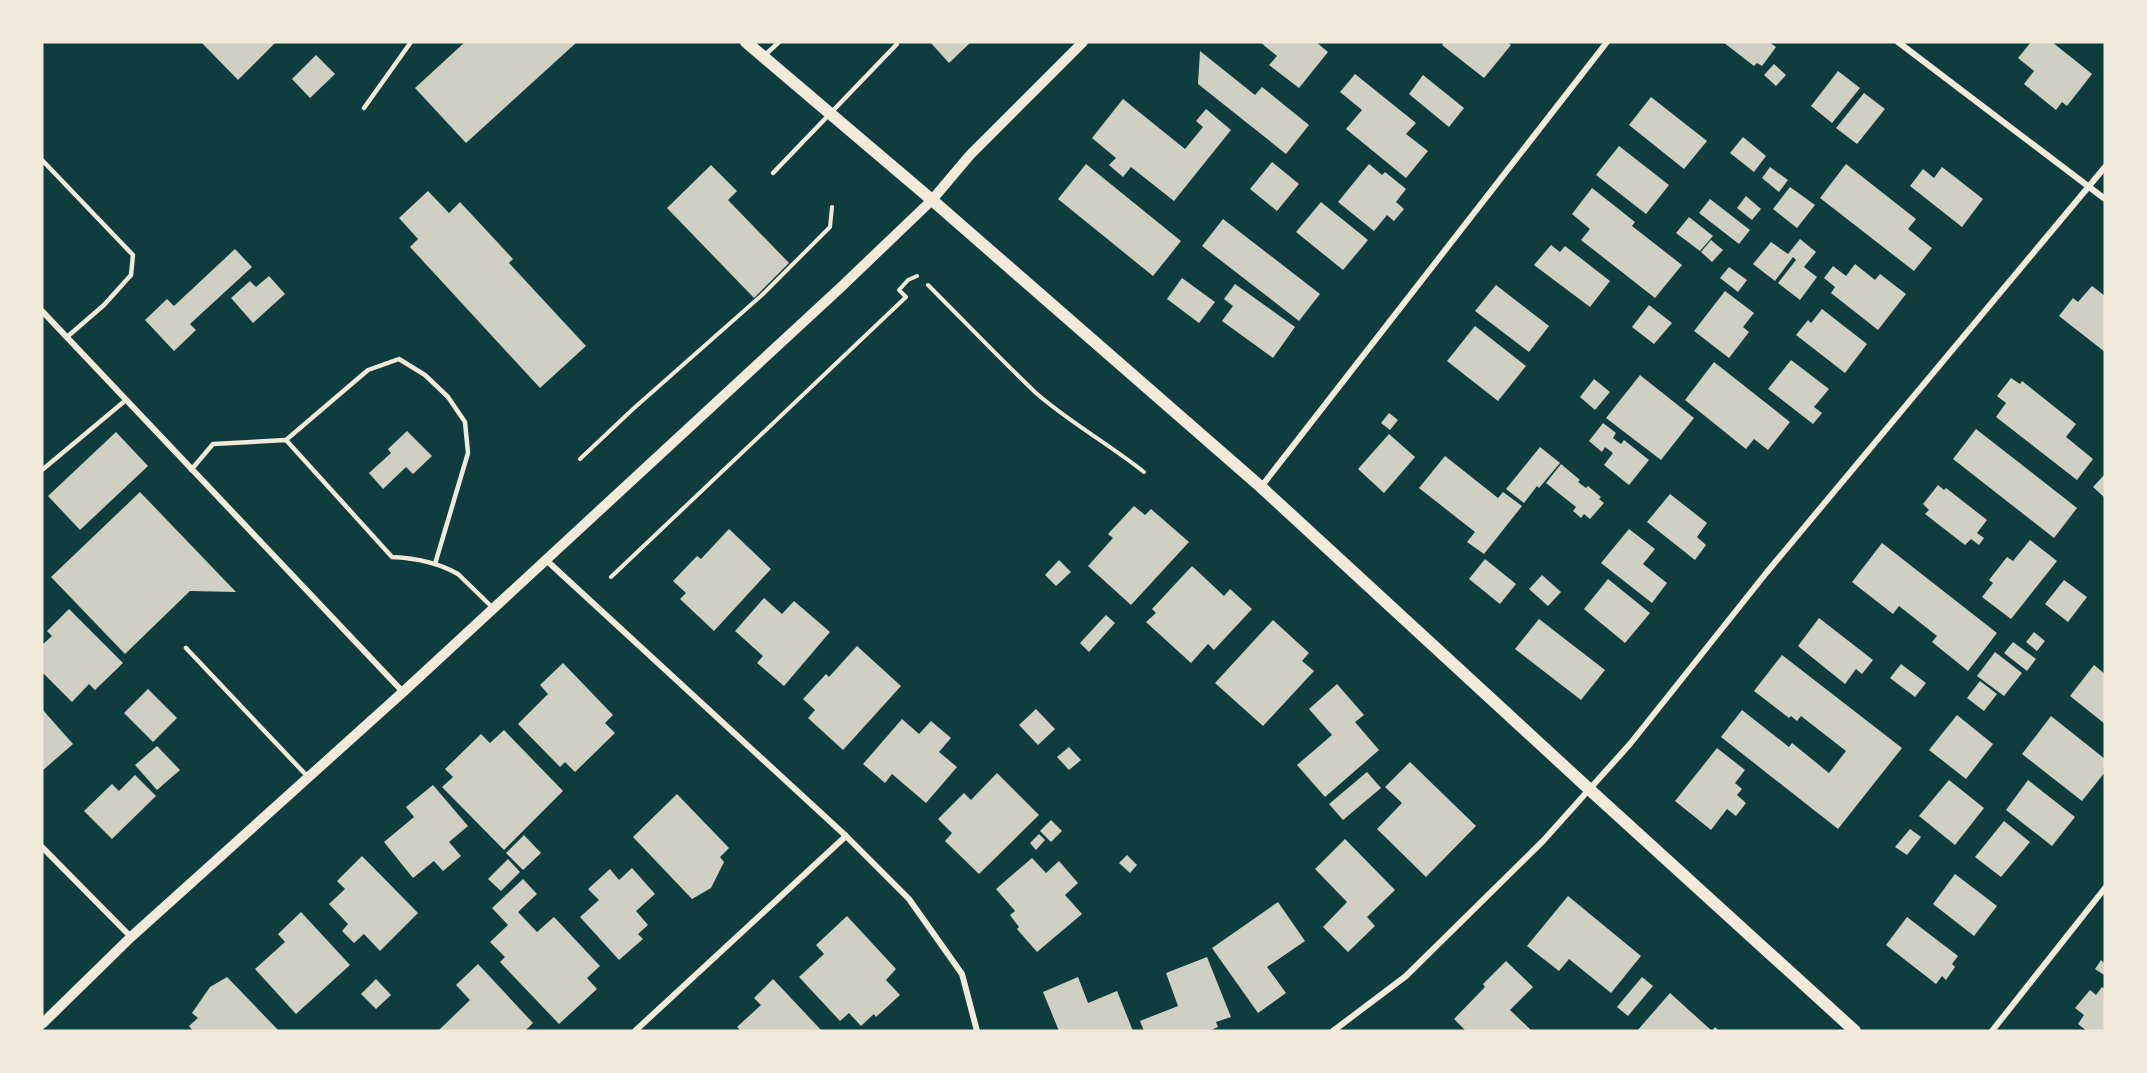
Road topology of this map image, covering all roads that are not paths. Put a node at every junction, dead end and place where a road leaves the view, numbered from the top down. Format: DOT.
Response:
graph roads {
  1 [pos="411,42"];
  2 [pos="746,42"];
  3 [pos="779,42"];
  4 [pos="1083,42"];
  5 [pos="1607,42"];
  6 [pos="1898,42"];
  7 [pos="897,44"];
  8 [pos="763,57"];
  9 [pos="364,108"];
  10 [pos="830,114"];
  11 [pos="42,160"];
  12 [pos="2105,167"];
  13 [pos="772,173"];
  14 [pos="2090,187"];
  15 [pos="2105,199"];
  16 [pos="932,200"];
  17 [pos="42,311"];
  18 [pos="67,337"];
  19 [pos="126,400"];
  20 [pos="286,440"];
  21 [pos="42,470"];
  22 [pos="191,470"];
  23 [pos="1261,487"];
  24 [pos="545,559"];
  25 [pos="435,564"];
  26 [pos="493,608"];
  27 [pos="186,648"];
  28 [pos="403,692"];
  29 [pos="308,777"];
  30 [pos="1589,789"];
  31 [pos="846,836"];
  32 [pos="42,847"];
  33 [pos="2105,888"];
  34 [pos="131,937"];
  35 [pos="42,1024"];
  36 [pos="636,1031"];
  37 [pos="977,1031"];
  38 [pos="1333,1031"];
  39 [pos="1855,1031"];
  40 [pos="1992,1031"];
  1 -- 9 [label="lane"];
  2 -- 8 [label="main road"];
  3 -- 8 [label="lane"];
  4 -- 16 [label="street"];
  5 -- 23 [label="street"];
  6 -- 14 [label="street"];
  7 -- 10 [label="lane"];
  8 -- 10 [label="main road"];
  10 -- 13 [label="lane"];
  10 -- 16 [label="main road"];
  11 -- 18 [label="lane"];
  12 -- 14 [label="street"];
  14 -- 15 [label="street"];
  14 -- 30 [label="street"];
  16 -- 23 [label="main road"];
  16 -- 24 [label="street"];
  17 -- 18 [label="street"];
  18 -- 19 [label="street"];
  19 -- 21 [label="lane"];
  19 -- 22 [label="street"];
  20 -- 22 [label="lane"];
  20 -- 25 [label="lane"];
  20 -- 25 [label="lane"];
  22 -- 28 [label="street"];
  23 -- 30 [label="main road"];
  24 -- 26 [label="street"];
  24 -- 31 [label="street"];
  25 -- 26 [label="lane"];
  26 -- 28 [label="street"];
  27 -- 29 [label="lane"];
  28 -- 29 [label="street"];
  29 -- 34 [label="street"];
  30 -- 38 [label="street"];
  30 -- 39 [label="main road"];
  31 -- 36 [label="street"];
  31 -- 37 [label="street"];
  32 -- 34 [label="street"];
  33 -- 40 [label="street"];
  34 -- 35 [label="street"];
}
